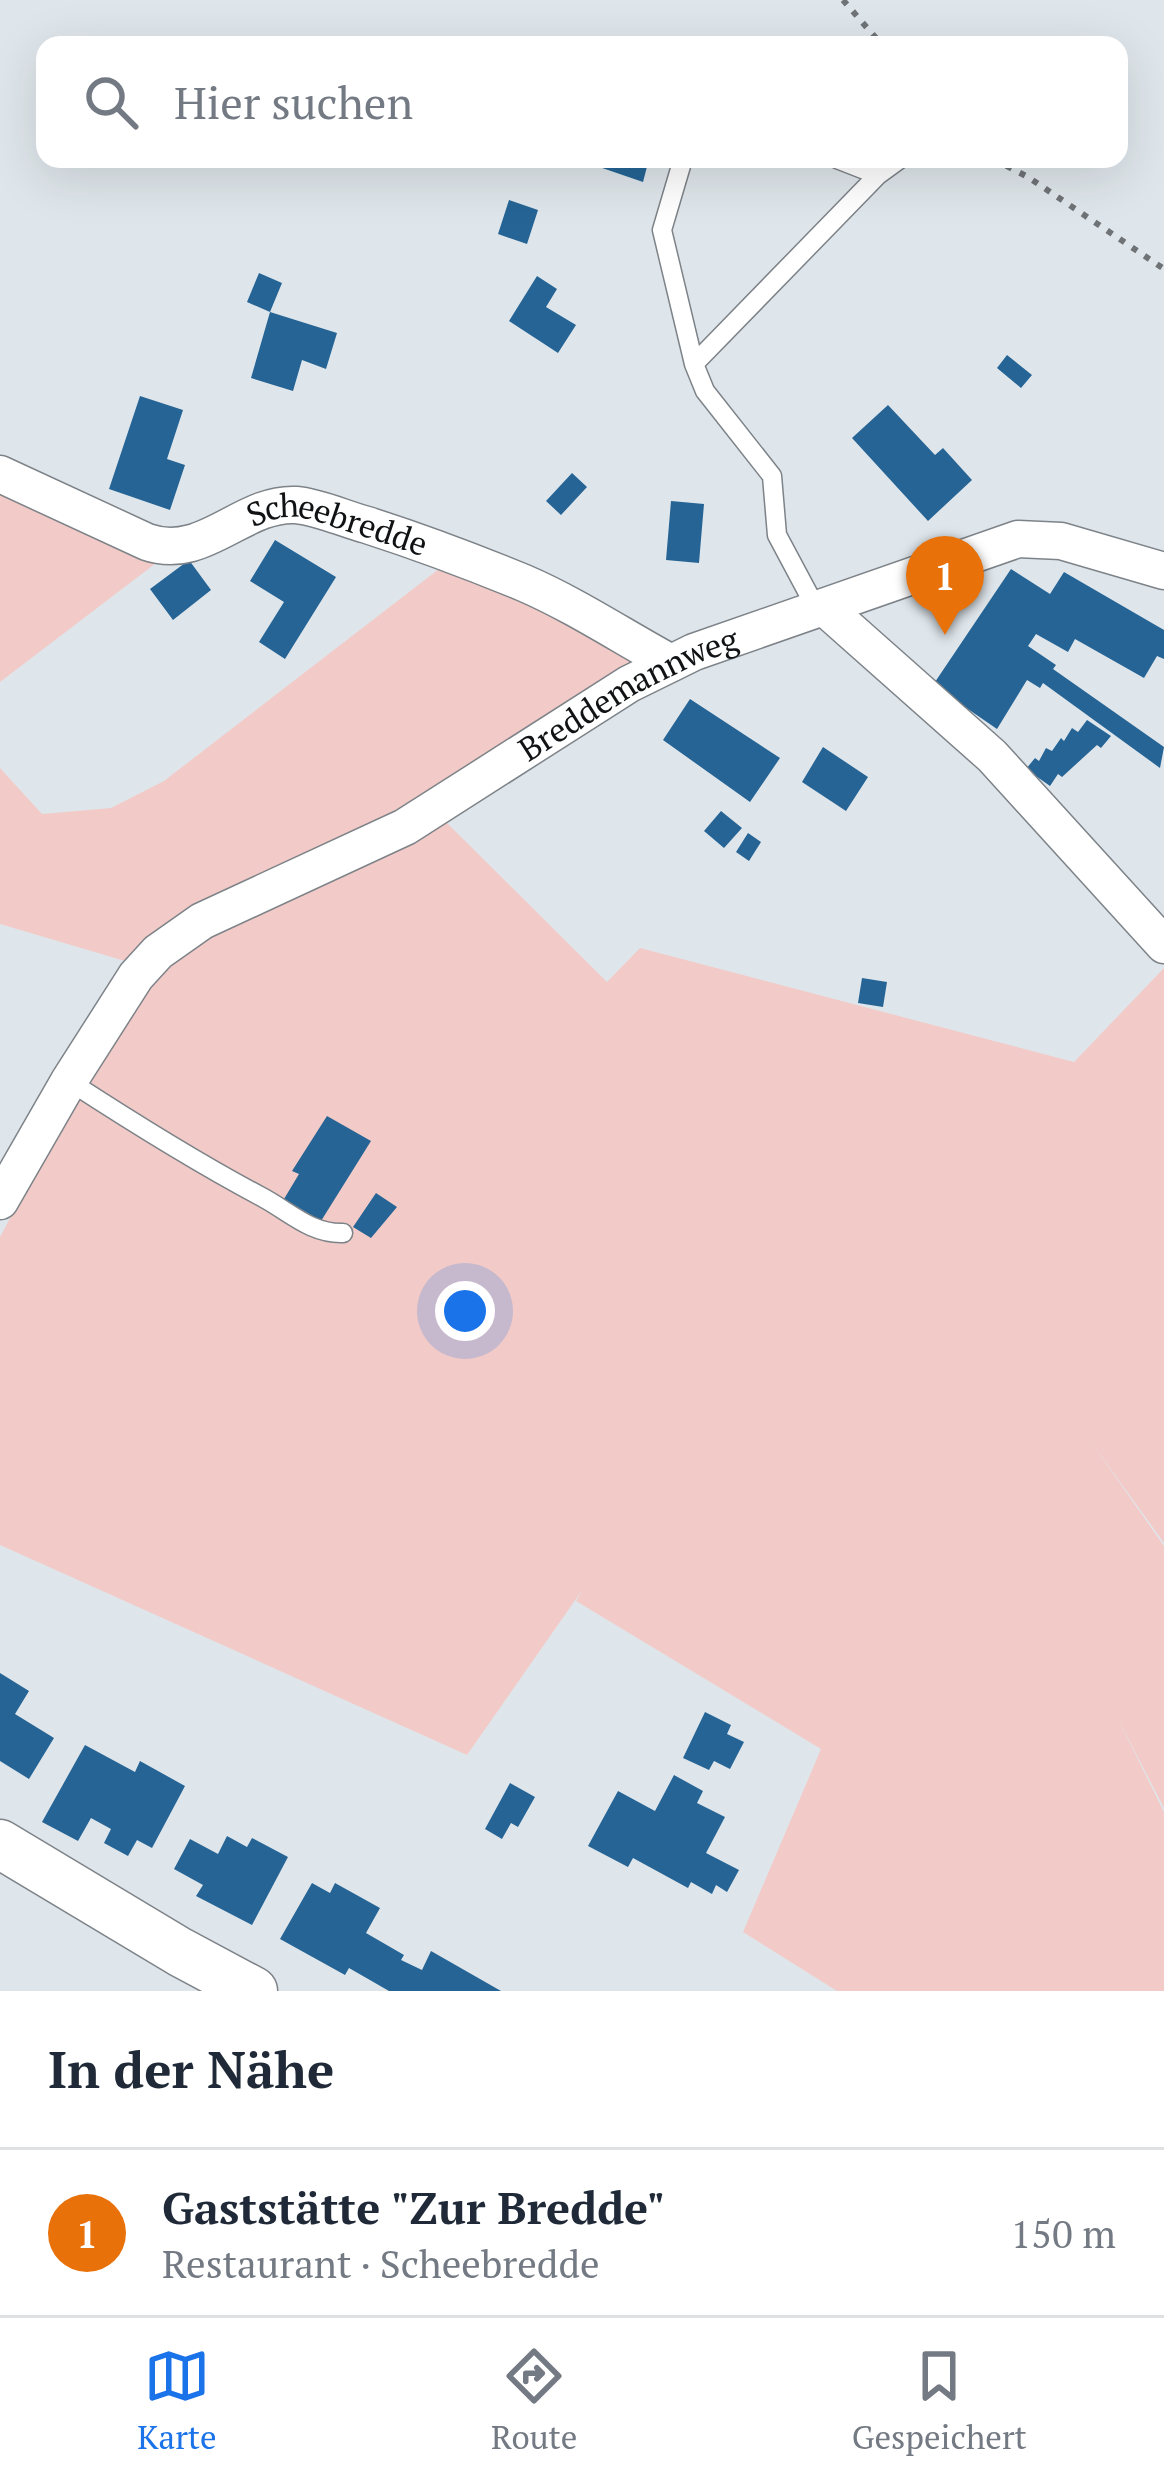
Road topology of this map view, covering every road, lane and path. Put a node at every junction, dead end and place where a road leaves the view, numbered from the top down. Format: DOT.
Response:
graph roads {
  1 [pos="843,0"];
  2 [pos="874,36"];
  3 [pos="680,168"];
  4 [pos="860,168"];
  5 [pos="888,168"];
  6 [pos="1011,168"];
  7 [pos="878,175"];
  8 [pos="1164,269"];
  9 [pos="694,364"];
  10 [pos="0,474"];
  11 [pos="1164,572"];
  12 [pos="821,608"];
  13 [pos="671,663"];
  14 [pos="1164,945"];
  15 [pos="69,1081"];
  16 [pos="0,1201"];
  17 [pos="343,1232"];
  18 [pos="0,1844"];
  19 [pos="253,1991"];
  1 -- 2 [label="path"];
  3 -- 9 [label="lane"];
  4 -- 7 [label="lane"];
  5 -- 7 [label="lane"];
  6 -- 8 [label="path"];
  7 -- 9 [label="lane"];
  9 -- 12 [label="lane"];
  10 -- 13 [label="street, Scheebredde"];
  11 -- 12 [label="street, Breddemannweg"];
  12 -- 13 [label="street, Breddemannweg"];
  12 -- 14 [label="street"];
  13 -- 15 [label="street, Breddemannweg"];
  15 -- 16 [label="street, Breddemannweg"];
  15 -- 17 [label="lane"];
  18 -- 19 [label="street"];
}
